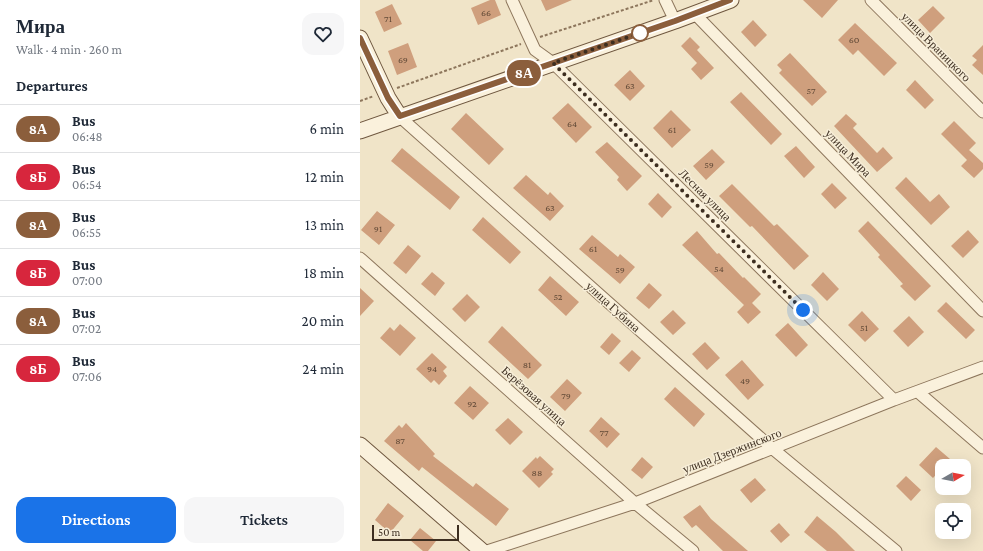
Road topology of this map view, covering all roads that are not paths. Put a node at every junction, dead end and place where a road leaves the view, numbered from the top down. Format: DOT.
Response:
graph roads {
  1 [pos="512,0"];
  2 [pos="665,0"];
  3 [pos="730,0"];
  4 [pos="871,0"];
  5 [pos="695,14"];
  6 [pos="675,21"];
  7 [pos="360,38"];
  8 [pos="553,63"];
  9 [pos="983,112"];
  10 [pos="400,116"];
  11 [pos="360,131"];
  12 [pos="360,258"];
  13 [pos="983,311"];
  14 [pos="983,367"];
  15 [pos="918,392"];
  16 [pos="894,400"];
  17 [pos="360,445"];
  18 [pos="983,448"];
  19 [pos="773,449"];
  20 [pos="635,503"];
  21 [pos="482,551"];
  22 [pos="487,551"];
  23 [pos="693,551"];
  24 [pos="896,551"];
  1 -- 8 [label="street, Лесная улица"];
  2 -- 6 [label="street"];
  3 -- 5 [label="street"];
  4 -- 9 [label="street, улица Враницкого"];
  5 -- 6 [label="street"];
  5 -- 13 [label="street, улица Мира"];
  6 -- 8 [label="street"];
  7 -- 10 [label="street, улица Губина"];
  8 -- 10 [label="street"];
  8 -- 16 [label="street, Лесная улица"];
  10 -- 11 [label="street"];
  10 -- 19 [label="street, улица Губина"];
  12 -- 20 [label="street, Берёзовая улица"];
  14 -- 15 [label="street, улица Дзержинского"];
  15 -- 16 [label="street, улица Дзержинского"];
  15 -- 18 [label="street"];
  16 -- 19 [label="street, улица Дзержинского"];
  17 -- 21 [label="street"];
  19 -- 20 [label="street, улица Дзержинского"];
  19 -- 24 [label="street, улица Губина"];
  20 -- 22 [label="street, улица Дзержинского"];
  20 -- 23 [label="street, Берёзовая улица"];
}
